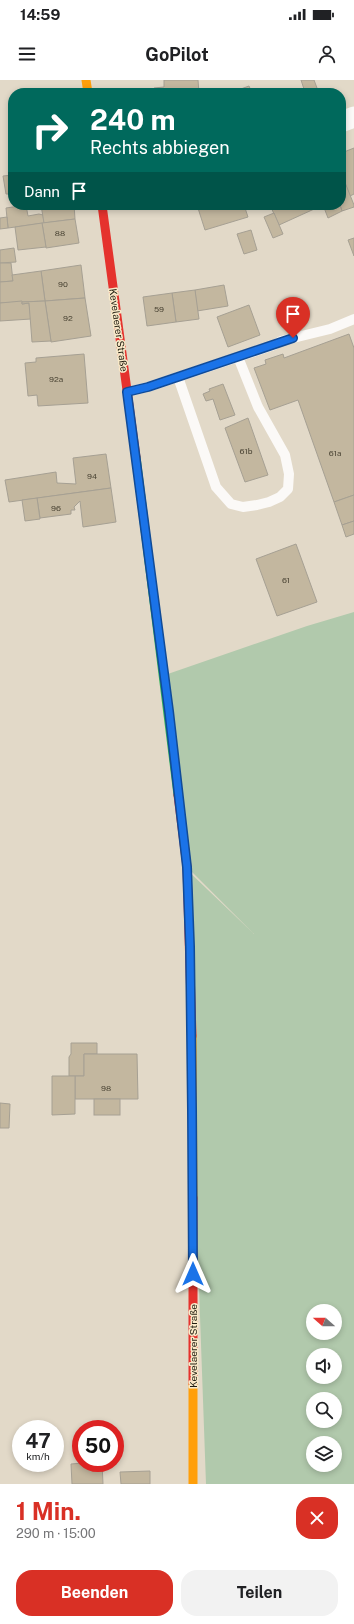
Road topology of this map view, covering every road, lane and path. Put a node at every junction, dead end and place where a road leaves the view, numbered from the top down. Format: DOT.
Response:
graph roads {
  1 [pos="103,210"];
  2 [pos="354,319"];
  3 [pos="238,357"];
  4 [pos="178,377"];
  5 [pos="127,392"];
  6 [pos="193,1484"];
  1 -- 5 [label="main road, Kevelaerer Straße"];
  2 -- 3 [label="lane"];
  3 -- 4 [label="lane"];
  3 -- 4 [label="lane"];
  4 -- 5 [label="lane"];
  5 -- 6 [label="main road, Kevelaerer Straße"];
}
